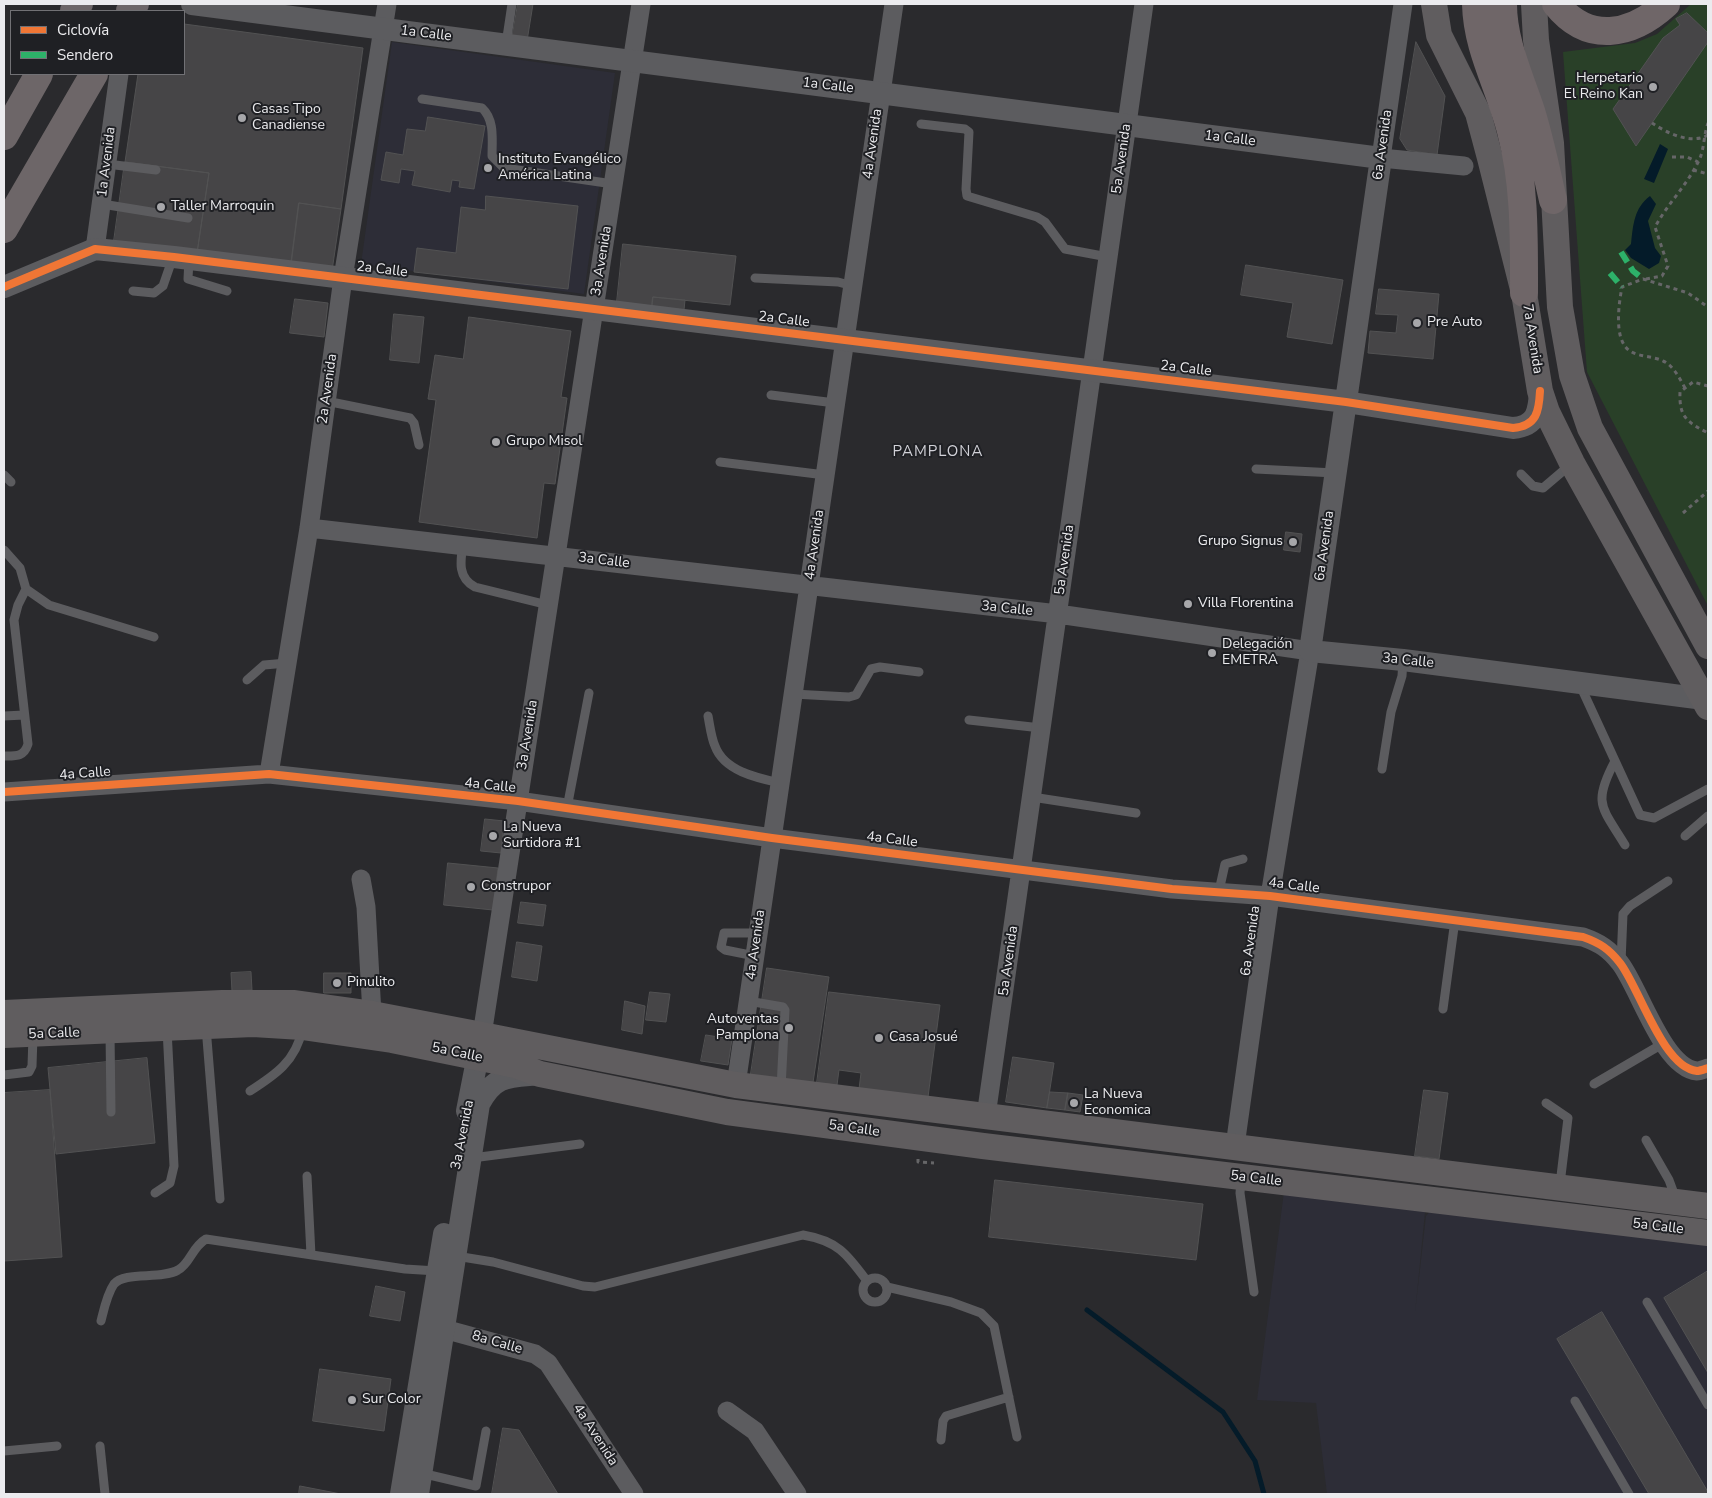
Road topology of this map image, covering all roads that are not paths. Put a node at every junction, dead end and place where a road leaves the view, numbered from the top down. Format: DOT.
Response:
graph roads {
  1 [pos="192,4"];
  2 [pos="388,4"];
  3 [pos="512,4"];
  4 [pos="641,4"];
  5 [pos="894,4"];
  6 [pos="1144,4"];
  7 [pos="1403,4"];
  8 [pos="1434,4"];
  9 [pos="1476,4"];
  10 [pos="1503,4"];
  11 [pos="1534,4"];
  12 [pos="1556,4"];
  13 [pos="1666,4"];
  14 [pos="384,29"];
  15 [pos="506,44"];
  16 [pos="632,61"];
  17 [pos="38,75"];
  18 [pos="93,75"];
  19 [pos="119,75"];
  20 [pos="881,93"];
  21 [pos="422,99"];
  22 [pos="921,124"];
  23 [pos="1127,125"];
  24 [pos="4,136"];
  25 [pos="1381,158"];
  26 [pos="107,164"];
  27 [pos="1464,166"];
  28 [pos="156,170"];
  29 [pos="613,184"];
  30 [pos="1553,200"];
  31 [pos="102,204"];
  32 [pos="188,218"];
  33 [pos="4,229"];
  34 [pos="95,249"];
  35 [pos="1108,257"];
  36 [pos="181,258"];
  37 [pos="343,278"];
  38 [pos="755,278"];
  39 [pos="853,286"];
  40 [pos="4,287"];
  41 [pos="133,291"];
  42 [pos="227,291"];
  43 [pos="1524,293"];
  44 [pos="594,309"];
  45 [pos="845,340"];
  46 [pos="1092,370"];
  47 [pos="1540,391"];
  48 [pos="771,396"];
  49 [pos="326,401"];
  50 [pos="1346,402"];
  51 [pos="836,403"];
  52 [pos="419,445"];
  53 [pos="720,462"];
  54 [pos="1572,464"];
  55 [pos="1256,469"];
  56 [pos="1336,473"];
  57 [pos="1521,474"];
  58 [pos="4,475"];
  59 [pos="825,475"];
  60 [pos="11,482"];
  61 [pos="308,528"];
  62 [pos="463,544"];
  63 [pos="4,550"];
  64 [pos="556,555"];
  65 [pos="809,587"];
  66 [pos="26,590"];
  67 [pos="548,605"];
  68 [pos="1058,614"];
  69 [pos="154,637"];
  70 [pos="1708,646"];
  71 [pos="1310,651"];
  72 [pos="1403,660"];
  73 [pos="287,663"];
  74 [pos="919,672"];
  75 [pos="247,680"];
  76 [pos="1579,682"];
  77 [pos="589,692"];
  78 [pos="793,694"];
  79 [pos="1706,703"];
  80 [pos="24,715"];
  81 [pos="4,716"];
  82 [pos="708,716"];
  83 [pos="969,720"];
  84 [pos="1042,728"];
  85 [pos="4,756"];
  86 [pos="1615,761"];
  87 [pos="1382,769"];
  88 [pos="269,774"];
  89 [pos="780,783"];
  90 [pos="1708,789"];
  91 [pos="4,792"];
  92 [pos="1032,797"];
  93 [pos="518,801"];
  94 [pos="567,808"];
  95 [pos="1136,813"];
  96 [pos="1708,816"];
  97 [pos="1685,836"];
  98 [pos="772,838"];
  99 [pos="1625,845"];
  100 [pos="1243,859"];
  101 [pos="1022,868"];
  102 [pos="360,879"];
  103 [pos="1668,881"];
  104 [pos="1219,891"];
  105 [pos="1270,896"];
  106 [pos="1454,920"];
  107 [pos="758,933"];
  108 [pos="755,956"];
  109 [pos="1621,964"];
  110 [pos="748,1002"];
  111 [pos="1443,1009"];
  112 [pos="4,1013"];
  113 [pos="372,1014"];
  114 [pos="315,1021"];
  115 [pos="206,1027"];
  116 [pos="167,1029"];
  117 [pos="110,1032"];
  118 [pos="34,1034"];
  119 [pos="4,1035"];
  120 [pos="1664,1043"];
  121 [pos="480,1046"];
  122 [pos="1708,1068"];
  123 [pos="540,1074"];
  124 [pos="4,1075"];
  125 [pos="1594,1084"];
  126 [pos="736,1086"];
  127 [pos="250,1091"];
  128 [pos="780,1091"];
  129 [pos="1546,1103"];
  130 [pos="111,1112"];
  131 [pos="986,1116"];
  132 [pos="1646,1140"];
  133 [pos="580,1144"];
  134 [pos="1234,1146"];
  135 [pos="472,1158"];
  136 [pos="307,1176"];
  137 [pos="1241,1177"];
  138 [pos="1560,1187"];
  139 [pos="155,1193"];
  140 [pos="220,1199"];
  141 [pos="1677,1201"];
  142 [pos="1708,1206"];
  143 [pos="1708,1232"];
  144 [pos="311,1255"];
  145 [pos="448,1267"];
  146 [pos="867,1281"];
  147 [pos="887,1287"];
  148 [pos="1254,1292"];
  149 [pos="1647,1302"];
  150 [pos="101,1320"];
  151 [pos="436,1328"];
  152 [pos="557,1375"];
  153 [pos="1009,1397"];
  154 [pos="1575,1401"];
  155 [pos="1708,1405"];
  156 [pos="727,1411"];
  157 [pos="486,1431"];
  158 [pos="1017,1437"];
  159 [pos="941,1440"];
  160 [pos="58,1446"];
  161 [pos="100,1446"];
  162 [pos="4,1450"];
  163 [pos="419,1483"];
  164 [pos="476,1490"];
  165 [pos="105,1494"];
  166 [pos="401,1494"];
  167 [pos="634,1494"];
  168 [pos="797,1494"];
  169 [pos="1629,1494"];
  1 -- 14 [label="street, 1a Calle"];
  2 -- 14 [label="street, 2a Avenida"];
  3 -- 15 [label="lane"];
  4 -- 16 [label="street, 3a Avenida"];
  5 -- 20 [label="street, 4a Avenida"];
  6 -- 23 [label="street, 5a Avenida"];
  7 -- 25 [label="street, 6a Avenida"];
  8 -- 43 [label="main road, 7a Avenida"];
  9 -- 43 [label="highway"];
  10 -- 30 [label="highway"];
  11 -- 30 [label="main road"];
  12 -- 13 [label="highway"];
  14 -- 15 [label="street, 1a Calle"];
  14 -- 37 [label="street, 2a Avenida"];
  15 -- 16 [label="street, 1a Calle"];
  16 -- 20 [label="street, 1a Calle"];
  16 -- 29 [label="street, 3a Avenida"];
  17 -- 24 [label="main road"];
  18 -- 33 [label="main road"];
  19 -- 26 [label="street, 1a Avenida"];
  20 -- 23 [label="street, 1a Calle"];
  20 -- 39 [label="street, 4a Avenida"];
  21 -- 29 [label="lane"];
  22 -- 35 [label="lane"];
  23 -- 25 [label="street, 1a Calle"];
  23 -- 35 [label="street, 5a Avenida"];
  25 -- 27 [label="street, 1a Calle"];
  25 -- 50 [label="street, 6a Avenida"];
  26 -- 28 [label="lane"];
  26 -- 31 [label="street, 1a Avenida"];
  29 -- 44 [label="street, 3a Avenida"];
  30 -- 70 [label="main road"];
  31 -- 32 [label="lane"];
  31 -- 34 [label="street, 1a Avenida"];
  34 -- 36 [label="street, 2a Calle"];
  34 -- 40 [label="street, 2a Calle"];
  35 -- 46 [label="street, 5a Avenida"];
  36 -- 37 [label="street, 2a Calle"];
  36 -- 41 [label="lane"];
  36 -- 42 [label="lane"];
  37 -- 44 [label="street, 2a Calle"];
  37 -- 49 [label="street, 2a Avenida"];
  38 -- 39 [label="lane"];
  39 -- 45 [label="street, 4a Avenida"];
  43 -- 47 [label="main road, 7a Avenida"];
  44 -- 45 [label="street, 2a Calle"];
  44 -- 64 [label="street, 3a Avenida"];
  45 -- 46 [label="street, 2a Calle"];
  45 -- 51 [label="street, 4a Avenida"];
  46 -- 50 [label="street, 2a Calle"];
  46 -- 68 [label="street, 5a Avenida"];
  47 -- 50 [label="street, 2a Calle"];
  47 -- 54 [label="main road, 7a Avenida"];
  48 -- 51 [label="lane"];
  49 -- 52 [label="lane"];
  49 -- 61 [label="street, 2a Avenida"];
  50 -- 56 [label="street, 6a Avenida"];
  51 -- 59 [label="street, 4a Avenida"];
  53 -- 59 [label="lane"];
  54 -- 57 [label="lane"];
  54 -- 79 [label="main road, 7a Avenida"];
  55 -- 56 [label="lane"];
  56 -- 71 [label="street, 6a Avenida"];
  58 -- 60 [label="lane"];
  59 -- 65 [label="street, 4a Avenida"];
  61 -- 62 [label="street, 3a Calle"];
  61 -- 73 [label="street, 2a Avenida"];
  62 -- 64 [label="street, 3a Calle"];
  62 -- 67 [label="lane"];
  63 -- 66 [label="lane"];
  64 -- 65 [label="street, 3a Calle"];
  64 -- 67 [label="street, 3a Avenida"];
  65 -- 68 [label="street, 3a Calle"];
  65 -- 78 [label="street, 4a Avenida"];
  66 -- 69 [label="lane"];
  66 -- 80 [label="lane"];
  67 -- 93 [label="street, 3a Avenida"];
  68 -- 71 [label="street, 3a Calle"];
  68 -- 84 [label="street, 5a Avenida"];
  71 -- 72 [label="street, 3a Calle"];
  71 -- 105 [label="street, 6a Avenida"];
  72 -- 76 [label="street, 3a Calle"];
  72 -- 87 [label="lane"];
  73 -- 75 [label="lane"];
  73 -- 88 [label="street, 2a Avenida"];
  74 -- 78 [label="lane"];
  76 -- 79 [label="street, 3a Calle"];
  76 -- 86 [label="lane"];
  77 -- 94 [label="lane"];
  78 -- 89 [label="street, 4a Avenida"];
  80 -- 81 [label="lane"];
  80 -- 85 [label="lane"];
  82 -- 89 [label="lane"];
  83 -- 84 [label="lane"];
  84 -- 92 [label="street, 5a Avenida"];
  86 -- 90 [label="lane"];
  86 -- 99 [label="lane"];
  88 -- 91 [label="street, 4a Calle"];
  88 -- 93 [label="street, 4a Calle"];
  89 -- 98 [label="street, 4a Avenida"];
  92 -- 95 [label="lane"];
  92 -- 101 [label="street, 5a Avenida"];
  93 -- 94 [label="street, 4a Calle"];
  93 -- 121 [label="street, 3a Avenida"];
  94 -- 98 [label="street, 4a Calle"];
  96 -- 97 [label="lane"];
  98 -- 101 [label="street, 4a Calle"];
  98 -- 107 [label="street, 4a Avenida"];
  100 -- 104 [label="lane"];
  101 -- 104 [label="street, 4a Calle"];
  101 -- 131 [label="street, 5a Avenida"];
  102 -- 113 [label="street"];
  103 -- 109 [label="lane"];
  104 -- 105 [label="street, 4a Calle"];
  105 -- 106 [label="street, 4a Calle"];
  105 -- 134 [label="street, 6a Avenida"];
  106 -- 109 [label="street, 4a Calle"];
  106 -- 111 [label="lane"];
  107 -- 108 [label="street, 4a Avenida"];
  107 -- 108 [label="lane"];
  108 -- 110 [label="street, 4a Avenida"];
  109 -- 120 [label="street, 4a Calle"];
  110 -- 126 [label="street, 4a Avenida"];
  110 -- 128 [label="lane"];
  112 -- 114 [label="main road, 5a Calle"];
  113 -- 114 [label="main road, 5a Calle"];
  113 -- 121 [label="main road, 5a Calle"];
  114 -- 115 [label="main road, 5a Calle"];
  114 -- 121 [label="main road, 5a Calle"];
  114 -- 127 [label="lane"];
  115 -- 116 [label="main road, 5a Calle"];
  115 -- 140 [label="lane"];
  116 -- 117 [label="main road, 5a Calle"];
  116 -- 139 [label="lane"];
  117 -- 118 [label="main road, 5a Calle"];
  117 -- 130 [label="lane"];
  118 -- 119 [label="main road, 5a Calle"];
  118 -- 124 [label="lane"];
  120 -- 122 [label="street, 4a Calle"];
  120 -- 125 [label="lane"];
  121 -- 123 [label="main road, 5a Calle"];
  121 -- 126 [label="main road, 5a Calle"];
  121 -- 145 [label="street, 3a Avenida"];
  123 -- 135 [label="street, 3a Avenida"];
  123 -- 137 [label="main road, 5a Calle"];
  126 -- 128 [label="main road, 5a Calle"];
  128 -- 131 [label="main road, 5a Calle"];
  129 -- 138 [label="lane"];
  131 -- 134 [label="main road, 5a Calle"];
  132 -- 141 [label="lane"];
  133 -- 135 [label="lane"];
  134 -- 138 [label="main road, 5a Calle"];
  135 -- 145 [label="street, 3a Avenida"];
  136 -- 144 [label="lane"];
  137 -- 143 [label="main road, 5a Calle"];
  137 -- 148 [label="lane"];
  138 -- 141 [label="main road, 5a Calle"];
  141 -- 142 [label="main road, 5a Calle"];
  144 -- 145 [label="lane"];
  144 -- 150 [label="lane"];
  145 -- 146 [label="lane"];
  145 -- 151 [label="street, 3a Avenida"];
  146 -- 147 [label="lane"];
  146 -- 147 [label="lane"];
  147 -- 153 [label="lane"];
  149 -- 155 [label="lane"];
  151 -- 152 [label="street, 8a Calle"];
  151 -- 163 [label="street, 3a Avenida"];
  151 -- 166 [label="street, 3a Avenida"];
  152 -- 167 [label="street, 4a Avenida"];
  153 -- 158 [label="lane"];
  153 -- 159 [label="lane"];
  154 -- 169 [label="lane"];
  156 -- 168 [label="street"];
  157 -- 164 [label="lane"];
  160 -- 162 [label="lane"];
  161 -- 165 [label="lane"];
  163 -- 164 [label="lane"];
}
